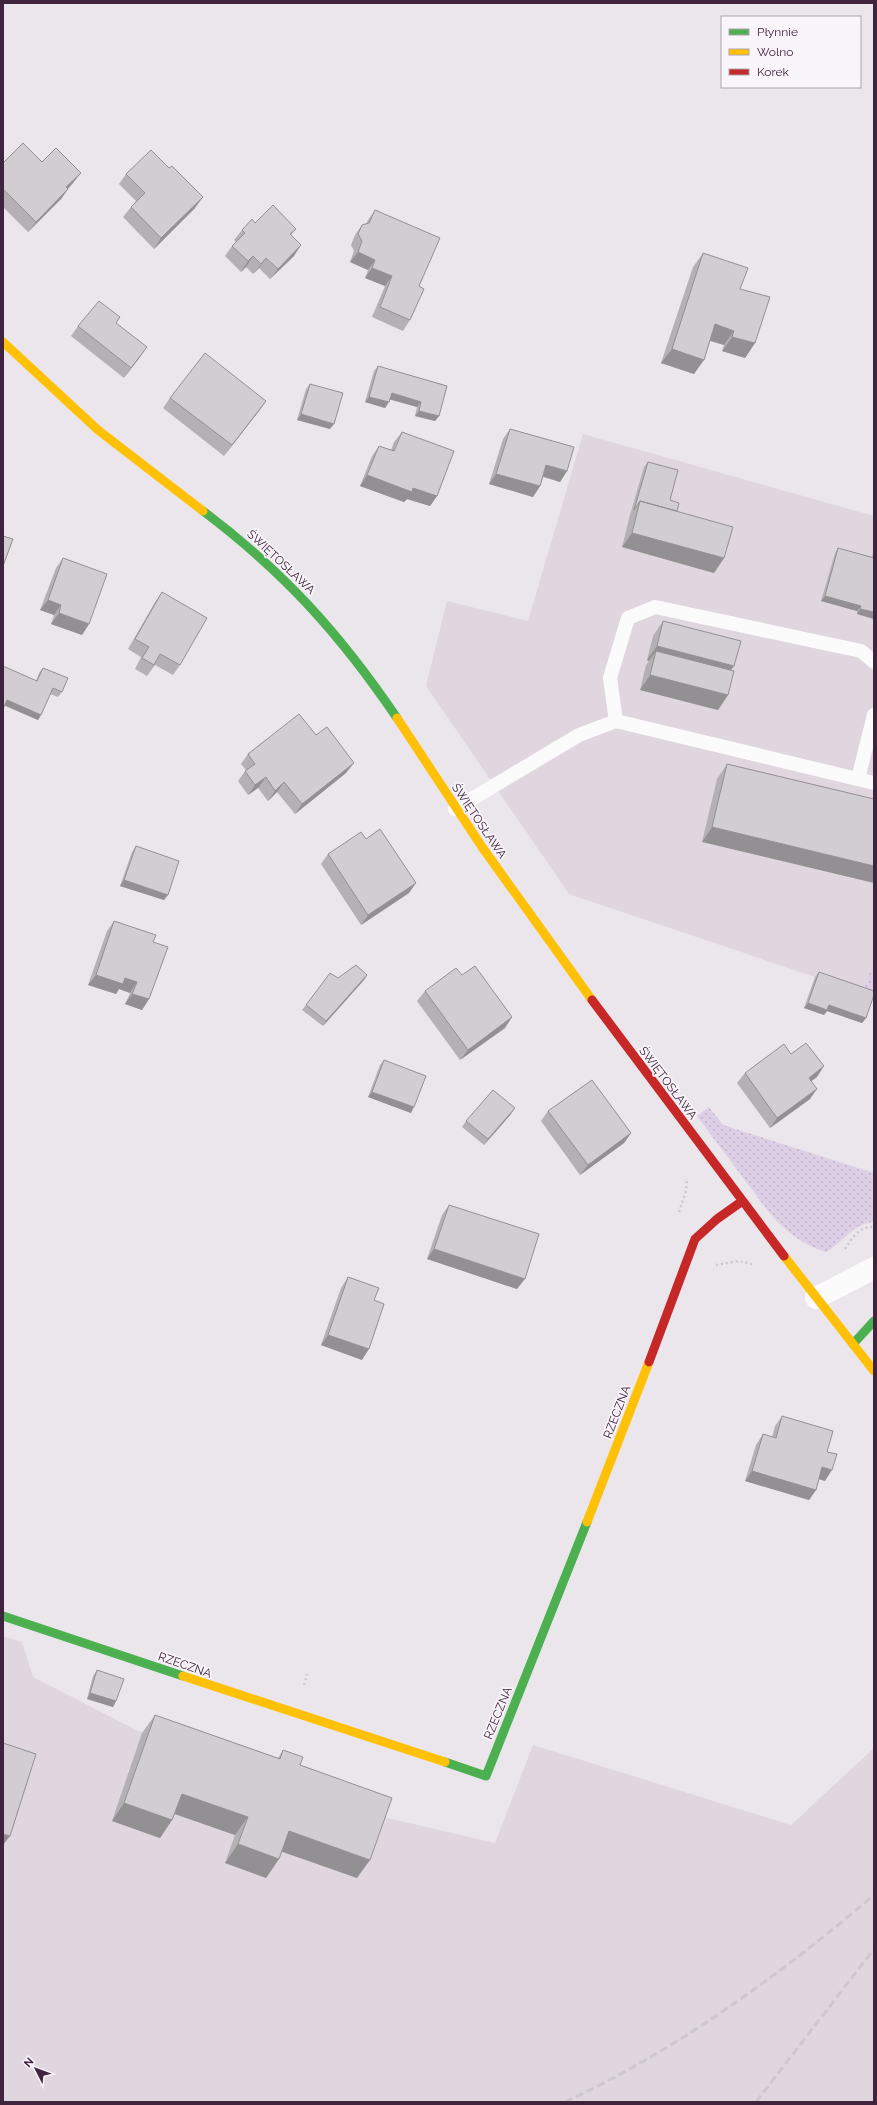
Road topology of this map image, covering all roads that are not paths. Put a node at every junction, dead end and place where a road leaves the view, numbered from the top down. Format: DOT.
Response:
graph roads {
  1 [pos="3,342"];
  2 [pos="874,662"];
  3 [pos="874,715"];
  4 [pos="616,721"];
  5 [pos="858,779"];
  6 [pos="874,783"];
  7 [pos="455,809"];
  8 [pos="741,1202"];
  9 [pos="874,1268"];
  10 [pos="816,1298"];
  11 [pos="874,1321"];
  12 [pos="853,1344"];
  13 [pos="874,1371"];
  14 [pos="3,1616"];
  1 -- 7 [label="street, ŚWIĘTOSŁAWA"];
  2 -- 4 [label="lane"];
  3 -- 5 [label="lane"];
  4 -- 5 [label="lane"];
  4 -- 7 [label="lane"];
  5 -- 6 [label="lane"];
  7 -- 8 [label="street, ŚWIĘTOSŁAWA"];
  8 -- 10 [label="street, ŚWIĘTOSŁAWA"];
  8 -- 14 [label="street, RZECZNA"];
  9 -- 10 [label="street"];
  10 -- 12 [label="street, ŚWIĘTOSŁAWA"];
  11 -- 12 [label="street"];
  12 -- 13 [label="street, ŚWIĘTOSŁAWA"];
}
